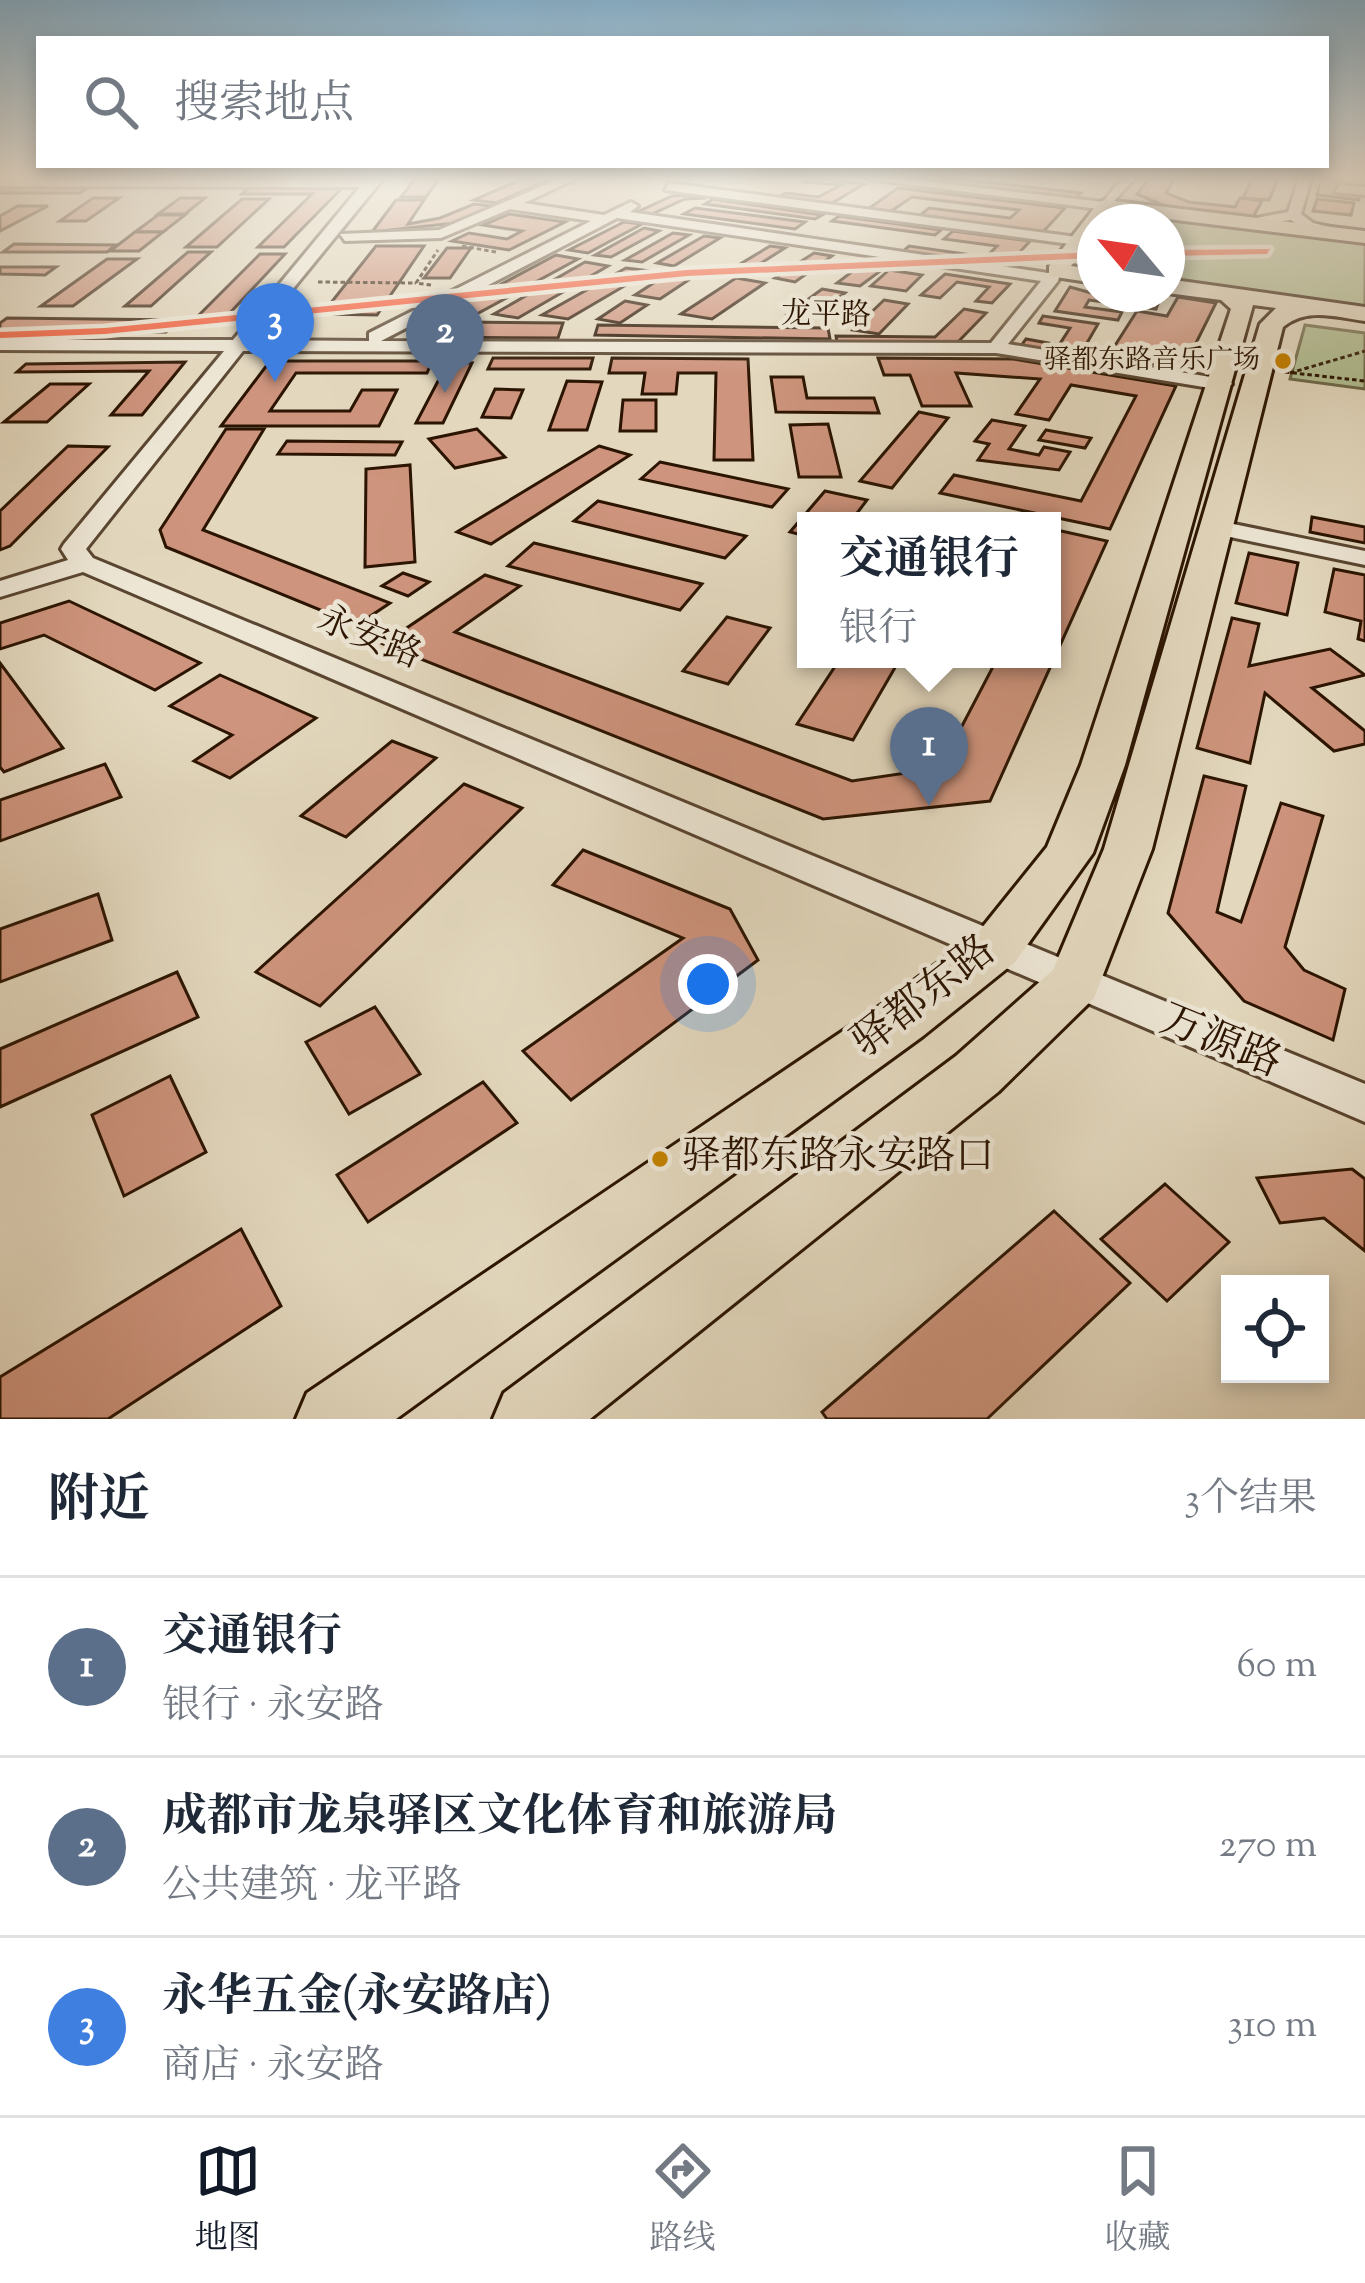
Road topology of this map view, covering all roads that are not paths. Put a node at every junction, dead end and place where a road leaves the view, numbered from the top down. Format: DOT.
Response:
graph roads {
  1 [pos="330,245"];
  2 [pos="339,245"];
  3 [pos="553,245"];
  4 [pos="830,245"];
  5 [pos="1074,245"];
  6 [pos="1054,275"];
  7 [pos="1077,276"];
  8 [pos="1185,289"];
  9 [pos="1228,295"];
  10 [pos="1342,310"];
  11 [pos="375,337"];
  12 [pos="0,341"];
  13 [pos="253,343"];
  14 [pos="427,343"];
  15 [pos="996,348"];
  16 [pos="1257,376"];
  17 [pos="1219,528"];
  18 [pos="1365,558"];
  19 [pos="84,563"];
  20 [pos="0,589"];
  21 [pos="996,948"];
  22 [pos="1075,983"];
  23 [pos="1365,1102"];
  24 [pos="334,1419"];
  25 [pos="530,1419"];
  1 -- 13 [label="street"];
  2 -- 13 [label="street"];
  3 -- 11 [label="street"];
  4 -- 6 [label="street"];
  5 -- 6 [label="highway"];
  6 -- 7 [label="highway"];
  6 -- 15 [label="street"];
  8 -- 9 [label="highway, 驿都东路"];
  9 -- 10 [label="highway, 驿都东路"];
  9 -- 16 [label="highway, 驿都东路"];
  10 -- 16 [label="highway, 驿都东路"];
  11 -- 13 [label="street, 龙平路"];
  11 -- 14 [label="street, 龙平路"];
  12 -- 13 [label="street, 龙平路"];
  13 -- 14 [label="street, 龙平路"];
  13 -- 19 [label="street"];
  14 -- 15 [label="street, 龙平路"];
  15 -- 16 [label="street, 龙平路"];
  16 -- 17 [label="highway, 驿都东路"];
  16 -- 21 [label="highway, 驿都东路"];
  17 -- 18 [label="street"];
  17 -- 22 [label="highway, 驿都东路"];
  19 -- 20 [label="street"];
  19 -- 21 [label="street, 永安路"];
  21 -- 22 [label="street, 永安路"];
  21 -- 24 [label="highway, 驿都东路"];
  22 -- 23 [label="street, 万源路"];
  22 -- 25 [label="highway, 驿都东路"];
}
